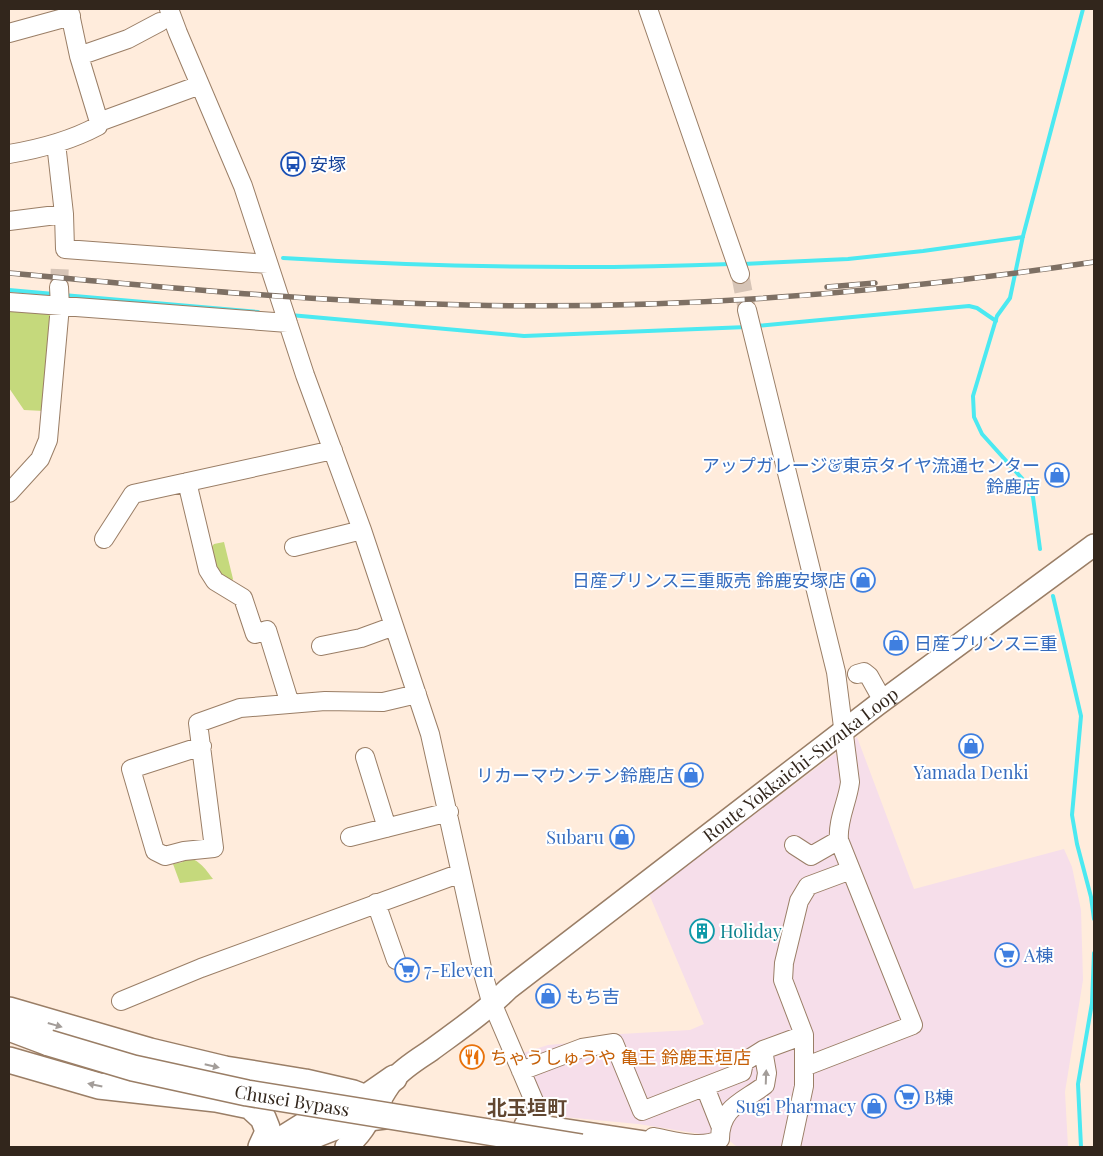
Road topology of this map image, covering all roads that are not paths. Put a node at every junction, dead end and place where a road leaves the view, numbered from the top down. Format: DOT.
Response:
graph roads {
  1 [pos="648,9"];
  2 [pos="70,12"];
  3 [pos="165,15"];
  4 [pos="9,33"];
  5 [pos="79,56"];
  6 [pos="200,85"];
  7 [pos="99,122"];
  8 [pos="56,143"];
  9 [pos="9,154"];
  10 [pos="64,214"];
  11 [pos="9,221"];
  12 [pos="268,264"];
  13 [pos="737,268"];
  14 [pos="59,296"];
  15 [pos="9,302"];
  16 [pos="286,317"];
  17 [pos="750,321"];
  18 [pos="333,450"];
  19 [pos="187,482"];
  20 [pos="9,493"];
  21 [pos="362,530"];
  22 [pos="104,539"];
  23 [pos="1094,545"];
  24 [pos="294,547"];
  25 [pos="394,626"];
  26 [pos="322,646"];
  27 [pos="857,674"];
  28 [pos="417,694"];
  29 [pos="883,700"];
  30 [pos="290,704"];
  31 [pos="844,730"];
  32 [pos="202,746"];
  33 [pos="365,757"];
  34 [pos="449,812"];
  35 [pos="388,828"];
  36 [pos="350,837"];
  37 [pos="839,840"];
  38 [pos="794,845"];
  39 [pos="851,870"];
  40 [pos="461,873"];
  41 [pos="376,904"];
  42 [pos="396,960"];
  43 [pos="497,997"];
  44 [pos="121,1001"];
  45 [pos="9,1010"];
  46 [pos="9,1028"];
  47 [pos="804,1035"];
  48 [pos="9,1041"];
  49 [pos="47,1048"];
  50 [pos="764,1050"];
  51 [pos="9,1060"];
  52 [pos="804,1067"];
  53 [pos="521,1071"];
  54 [pos="394,1078"];
  55 [pos="705,1087"];
  56 [pos="367,1103"];
  57 [pos="250,1106"];
  58 [pos="320,1112"];
  59 [pos="720,1125"];
  60 [pos="562,1139"];
  61 [pos="261,1147"];
  62 [pos="266,1147"];
  63 [pos="290,1147"];
  64 [pos="346,1147"];
  65 [pos="520,1147"];
  66 [pos="665,1147"];
  67 [pos="791,1147"];
  1 -- 13 [label="street"];
  2 -- 4 [label="street"];
  2 -- 5 [label="street"];
  3 -- 5 [label="street"];
  3 -- 6 [label="street"];
  5 -- 7 [label="street"];
  6 -- 7 [label="street"];
  6 -- 12 [label="street"];
  7 -- 8 [label="street"];
  8 -- 9 [label="street"];
  8 -- 10 [label="street"];
  10 -- 11 [label="street"];
  10 -- 12 [label="street"];
  12 -- 16 [label="street"];
  14 -- 15 [label="street"];
  14 -- 16 [label="street"];
  14 -- 20 [label="street"];
  16 -- 18 [label="street"];
  17 -- 31 [label="street"];
  18 -- 19 [label="street"];
  18 -- 21 [label="street"];
  19 -- 22 [label="street"];
  19 -- 30 [label="street"];
  21 -- 24 [label="street"];
  21 -- 25 [label="street"];
  23 -- 29 [label="main road, Route Yokkaichi-Suzuka Loop"];
  25 -- 26 [label="street"];
  25 -- 28 [label="street"];
  27 -- 29 [label="street"];
  28 -- 30 [label="street"];
  28 -- 34 [label="street"];
  29 -- 31 [label="main road, Route Yokkaichi-Suzuka Loop"];
  30 -- 32 [label="street"];
  31 -- 37 [label="street"];
  31 -- 43 [label="main road, Route Yokkaichi-Suzuka Loop"];
  32 -- 32 [label="street"];
  33 -- 35 [label="street"];
  34 -- 35 [label="street"];
  34 -- 40 [label="street"];
  35 -- 36 [label="street"];
  37 -- 38 [label="street"];
  37 -- 39 [label="street"];
  39 -- 47 [label="street"];
  39 -- 52 [label="street"];
  40 -- 41 [label="street"];
  40 -- 43 [label="street"];
  41 -- 42 [label="street"];
  41 -- 44 [label="street"];
  43 -- 53 [label="street"];
  43 -- 54 [label="main road, Route Yokkaichi-Suzuka Loop"];
  43 -- 56 [label="main road, Route Yokkaichi-Suzuka Loop"];
  45 -- 56 [label="highway, one-way"];
  46 -- 49 [label="highway, Chusei Bypass"];
  47 -- 50 [label="street"];
  47 -- 52 [label="street"];
  48 -- 49 [label="highway, Chusei Bypass"];
  49 -- 60 [label="highway, Chusei Bypass, bridge"];
  49 -- 65 [label="highway, Chusei Bypass"];
  50 -- 55 [label="street"];
  59 -- 50 [label="street, one-way"];
  57 -- 51 [label="highway, one-way"];
  52 -- 67 [label="street"];
  53 -- 55 [label="street"];
  53 -- 60 [label="street"];
  54 -- 56 [label="highway"];
  55 -- 59 [label="street"];
  56 -- 58 [label="highway"];
  56 -- 60 [label="highway"];
  56 -- 63 [label="highway"];
  56 -- 64 [label="main road, Route Yokkaichi-Suzuka Loop"];
  57 -- 58 [label="highway"];
  57 -- 61 [label="highway"];
  58 -- 62 [label="main road"];
  59 -- 60 [label="street"];
  60 -- 66 [label="highway"];
}
